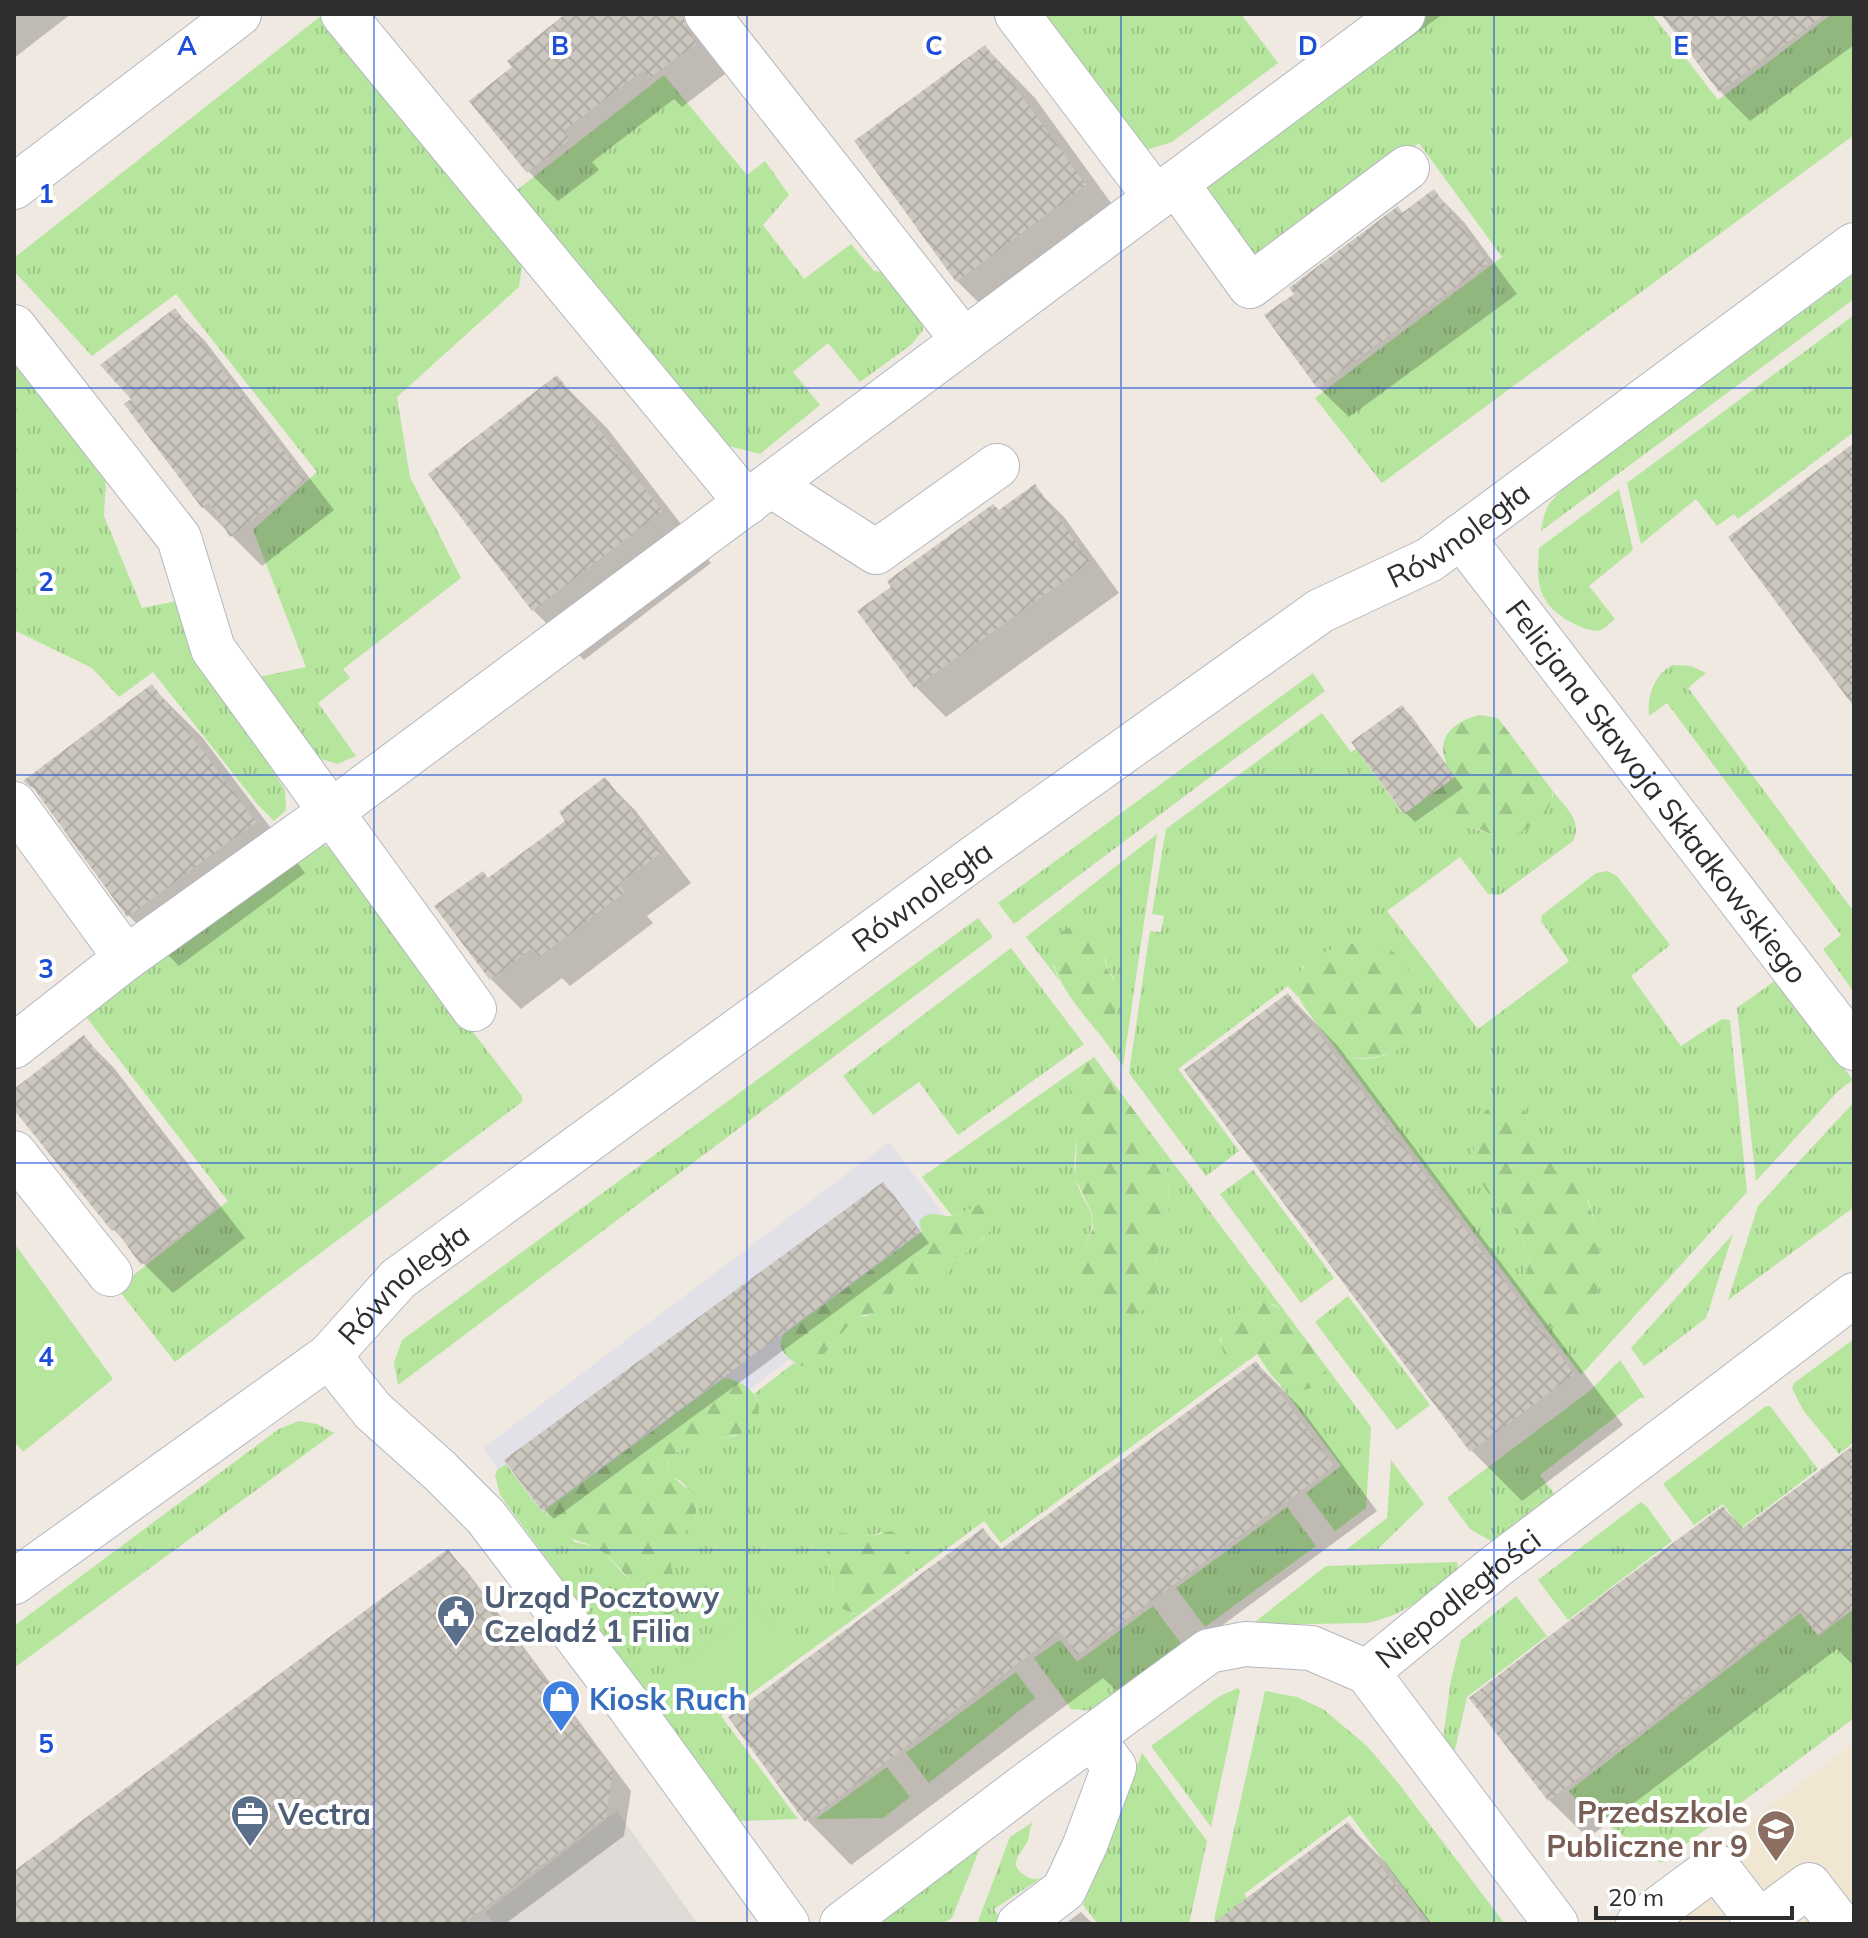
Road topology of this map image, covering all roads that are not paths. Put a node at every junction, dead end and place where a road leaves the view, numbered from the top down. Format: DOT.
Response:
graph roads {
  1 [pos="239,14"];
  2 [pos="343,14"];
  3 [pos="707,14"];
  4 [pos="1017,14"];
  5 [pos="1403,14"];
  6 [pos="1351,29"];
  7 [pos="1407,168"];
  8 [pos="14,187"];
  9 [pos="1166,191"];
  10 [pos="1854,245"];
  11 [pos="14,327"];
  12 [pos="964,341"];
  13 [pos="997,466"];
  14 [pos="759,494"];
  15 [pos="1461,536"];
  16 [pos="14,804"];
  17 [pos="332,811"];
  18 [pos="126,958"];
  19 [pos="474,1009"];
  20 [pos="1848,1028"];
  21 [pos="14,1046"];
  22 [pos="14,1153"];
  23 [pos="110,1274"];
  24 [pos="1854,1295"];
  25 [pos="329,1356"];
  26 [pos="14,1582"];
  27 [pos="1367,1672"];
  28 [pos="1092,1737"];
  29 [pos="787,1924"];
  30 [pos="842,1924"];
  31 [pos="1019,1924"];
  32 [pos="1556,1924"];
  33 [pos="1638,1924"];
  34 [pos="1839,1924"];
  1 -- 8 [label="street"];
  2 -- 14 [label="street"];
  3 -- 12 [label="street"];
  4 -- 9 [label="street"];
  5 -- 6 [label="street"];
  6 -- 9 [label="street"];
  7 -- 9 [label="street"];
  9 -- 12 [label="street"];
  10 -- 15 [label="street, Równoległa"];
  11 -- 17 [label="street"];
  12 -- 14 [label="street"];
  13 -- 14 [label="street"];
  14 -- 17 [label="street"];
  15 -- 20 [label="street, Felicjana Sławoja Składkowskiego"];
  15 -- 25 [label="street, Równoległa"];
  16 -- 18 [label="street"];
  17 -- 18 [label="street"];
  17 -- 19 [label="street"];
  18 -- 21 [label="street"];
  22 -- 23 [label="street"];
  24 -- 27 [label="street, Niepodległości"];
  25 -- 26 [label="street, Równoległa"];
  25 -- 29 [label="street"];
  27 -- 28 [label="street, Niepodległości"];
  27 -- 32 [label="street"];
  28 -- 30 [label="street, Niepodległości"];
  28 -- 31 [label="street"];
  33 -- 34 [label="street"];
}
